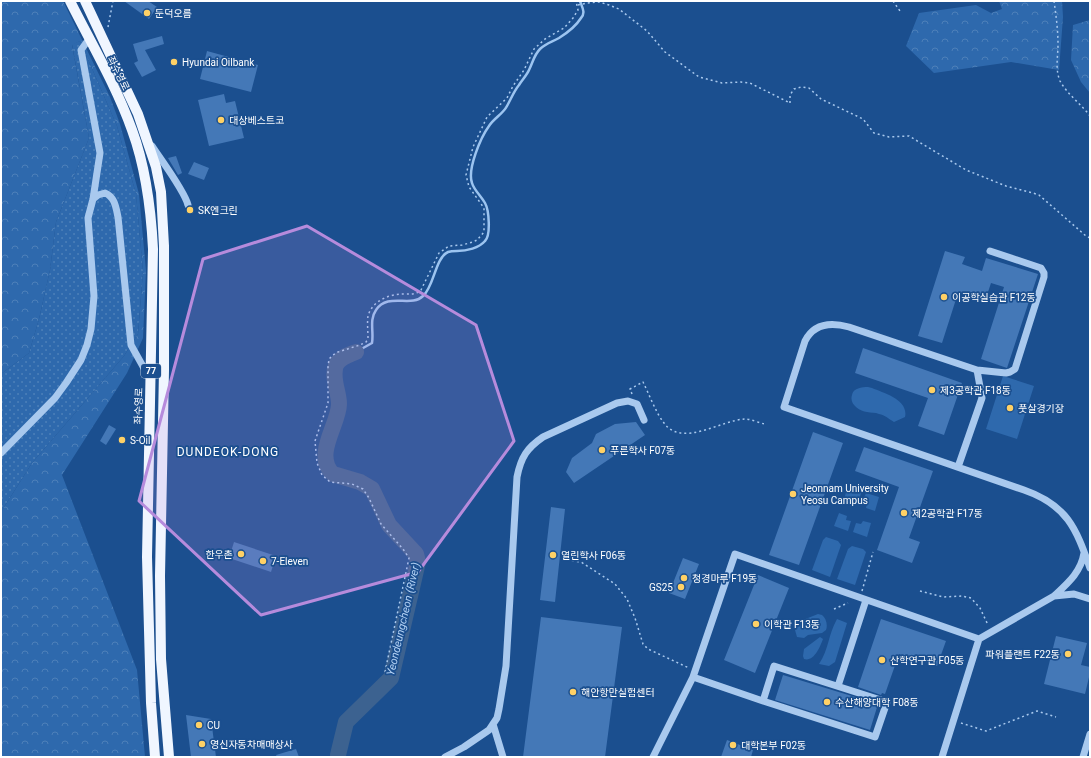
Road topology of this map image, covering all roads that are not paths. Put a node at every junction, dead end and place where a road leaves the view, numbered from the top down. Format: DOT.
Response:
graph roads {
  1 [pos="70,1"];
  2 [pos="85,1"];
  3 [pos="89,39"];
  4 [pos="147,139"];
  5 [pos="93,199"];
  6 [pos="188,205"];
  7 [pos="990,252"];
  8 [pos="977,370"];
  9 [pos="151,379"];
  10 [pos="644,420"];
  11 [pos="1,453"];
  12 [pos="958,467"];
  13 [pos="1084,552"];
  14 [pos="1090,568"];
  15 [pos="1054,596"];
  16 [pos="866,600"];
  17 [pos="1090,600"];
  18 [pos="979,639"];
  19 [pos="694,674"];
  20 [pos="838,686"];
  21 [pos="762,701"];
  22 [pos="493,724"];
  23 [pos="1090,734"];
  24 [pos="155,757"];
  25 [pos="169,757"];
  26 [pos="445,757"];
  27 [pos="503,757"];
  28 [pos="652,757"];
  29 [pos="942,757"];
  30 [pos="1083,757"];
  1 -- 3 [label="main road, 좌수영로 / 77"];
  2 -- 4 [label="main road, 좌수영로 / 77"];
  3 -- 5 [label="lane"];
  3 -- 9 [label="main road, 좌수영로 / 77"];
  4 -- 6 [label="lane"];
  4 -- 25 [label="main road, 좌수영로 / 77"];
  5 -- 9 [label="lane"];
  5 -- 11 [label="lane"];
  7 -- 8 [label="lane"];
  8 -- 12 [label="lane"];
  8 -- 12 [label="lane"];
  9 -- 24 [label="main road, 좌수영로 / 77"];
  10 -- 22 [label="lane"];
  12 -- 13 [label="lane"];
  13 -- 14 [label="lane"];
  13 -- 15 [label="lane"];
  15 -- 17 [label="lane"];
  15 -- 18 [label="lane"];
  16 -- 18 [label="lane"];
  16 -- 19 [label="lane"];
  16 -- 20 [label="lane"];
  18 -- 29 [label="lane"];
  19 -- 21 [label="lane"];
  19 -- 28 [label="lane"];
  20 -- 21 [label="lane"];
  20 -- 21 [label="lane"];
  22 -- 26 [label="lane"];
  22 -- 27 [label="lane"];
  23 -- 30 [label="lane"];
}
